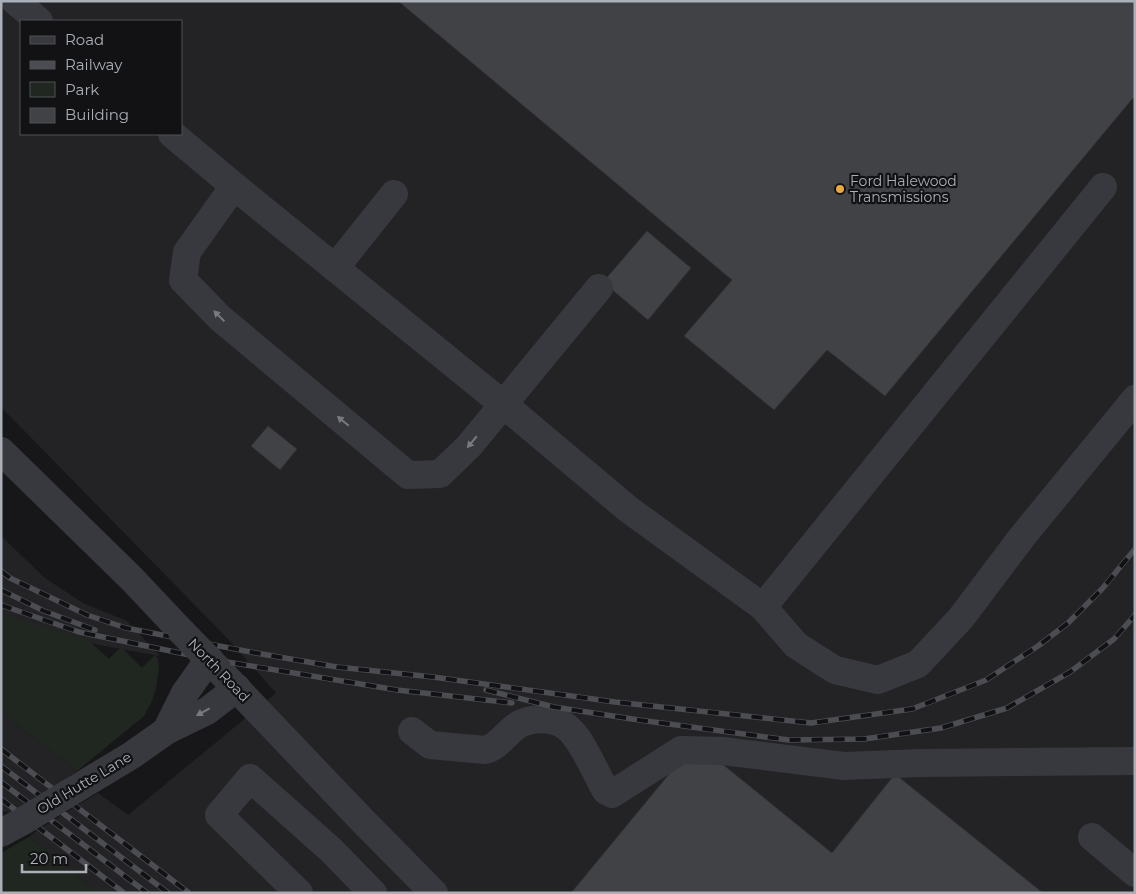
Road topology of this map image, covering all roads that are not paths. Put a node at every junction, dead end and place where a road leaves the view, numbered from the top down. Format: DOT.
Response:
graph roads {
  1 [pos="173,135"];
  2 [pos="234,186"];
  3 [pos="1103,187"];
  4 [pos="394,194"];
  5 [pos="335,268"];
  6 [pos="599,288"];
  7 [pos="1135,399"];
  8 [pos="503,404"];
  9 [pos="1,451"];
  10 [pos="763,607"];
  11 [pos="210,664"];
  12 [pos="237,688"];
  13 [pos="166,731"];
  14 [pos="412,731"];
  15 [pos="1135,761"];
  16 [pos="361,819"];
  17 [pos="12,827"];
  18 [pos="1092,838"];
  19 [pos="330,850"];
  20 [pos="1135,873"];
  21 [pos="299,893"];
  22 [pos="373,893"];
  23 [pos="434,893"];
  1 -- 2 [label="street"];
  2 -- 5 [label="street"];
  8 -- 2 [label="street, one-way"];
  3 -- 10 [label="street"];
  4 -- 5 [label="street"];
  5 -- 8 [label="street"];
  6 -- 8 [label="street"];
  7 -- 10 [label="street"];
  8 -- 10 [label="street"];
  9 -- 11 [label="street, North Road, bridge"];
  11 -- 12 [label="street, North Road"];
  11 -- 13 [label="street, Old Hutte Lane"];
  12 -- 13 [label="street, Old Hutte Lane, one-way"];
  12 -- 16 [label="street, North Road"];
  13 -- 17 [label="street, Old Hutte Lane, bridge"];
  14 -- 15 [label="street"];
  16 -- 19 [label="street"];
  16 -- 23 [label="street, North Road"];
  18 -- 20 [label="street"];
  19 -- 21 [label="street"];
  19 -- 22 [label="street"];
}
